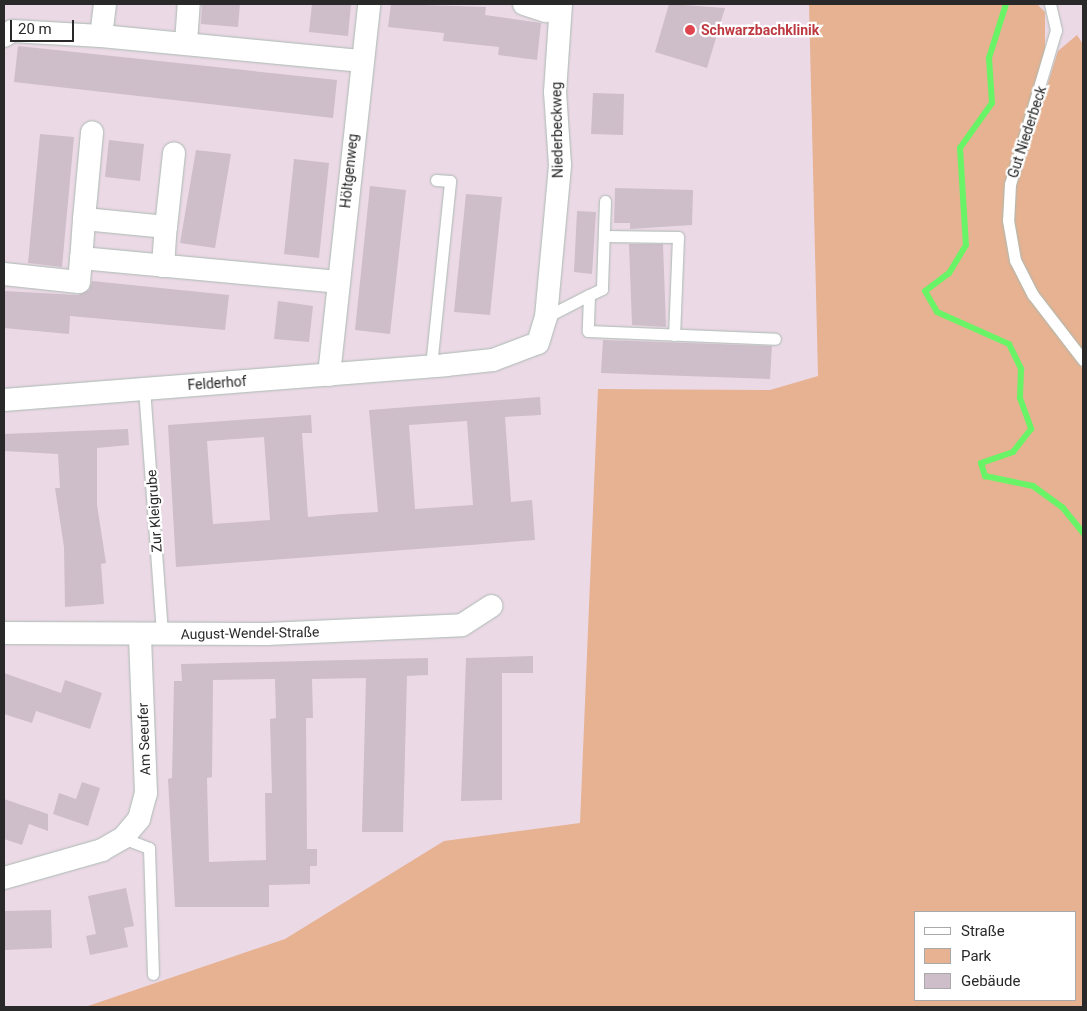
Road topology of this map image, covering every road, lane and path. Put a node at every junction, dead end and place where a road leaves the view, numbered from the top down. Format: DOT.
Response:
graph roads {
  1 [pos="105,4"];
  2 [pos="189,4"];
  3 [pos="368,4"];
  4 [pos="524,4"];
  5 [pos="1050,4"];
  6 [pos="554,7"];
  7 [pos="4,36"];
  8 [pos="101,36"];
  9 [pos="186,43"];
  10 [pos="360,61"];
  11 [pos="92,132"];
  12 [pos="174,153"];
  13 [pos="436,180"];
  14 [pos="605,201"];
  15 [pos="84,219"];
  16 [pos="166,227"];
  17 [pos="605,236"];
  18 [pos="81,258"];
  19 [pos="163,266"];
  20 [pos="4,274"];
  21 [pos="338,282"];
  22 [pos="589,295"];
  23 [pos="546,317"];
  24 [pos="674,335"];
  25 [pos="775,339"];
  26 [pos="538,343"];
  27 [pos="1083,360"];
  28 [pos="431,366"];
  29 [pos="329,375"];
  30 [pos="144,388"];
  31 [pos="4,400"];
  32 [pos="491,606"];
  33 [pos="4,633"];
  34 [pos="151,634"];
  35 [pos="122,838"];
  36 [pos="4,878"];
  37 [pos="152,974"];
  1 -- 8 [label="street"];
  2 -- 9 [label="street"];
  3 -- 10 [label="street, Höltgenweg"];
  4 -- 6 [label="street"];
  5 -- 27 [label="lane, Gut Niederbeck"];
  6 -- 23 [label="street, Niederbeckweg"];
  7 -- 8 [label="street"];
  8 -- 9 [label="street"];
  9 -- 10 [label="street"];
  10 -- 21 [label="street, Höltgenweg"];
  11 -- 15 [label="street"];
  12 -- 16 [label="street"];
  13 -- 28 [label="lane"];
  14 -- 17 [label="lane"];
  15 -- 16 [label="street"];
  15 -- 18 [label="street"];
  16 -- 19 [label="street"];
  17 -- 22 [label="lane"];
  17 -- 24 [label="lane"];
  18 -- 19 [label="street"];
  18 -- 20 [label="street"];
  19 -- 21 [label="street"];
  21 -- 29 [label="street, Höltgenweg"];
  22 -- 23 [label="lane"];
  22 -- 24 [label="lane"];
  23 -- 26 [label="street, Niederbeckweg"];
  24 -- 25 [label="lane"];
  26 -- 28 [label="street, Felderhof"];
  28 -- 29 [label="street, Felderhof"];
  29 -- 30 [label="street, Felderhof"];
  30 -- 31 [label="street, Felderhof"];
  30 -- 34 [label="lane, Zur Kleigrube"];
  32 -- 34 [label="street, August-Wendel-Straße"];
  33 -- 34 [label="street, August-Wendel-Straße"];
  34 -- 35 [label="street, Am Seeufer"];
  35 -- 36 [label="street, Am Seeufer"];
  35 -- 37 [label="lane"];
}
